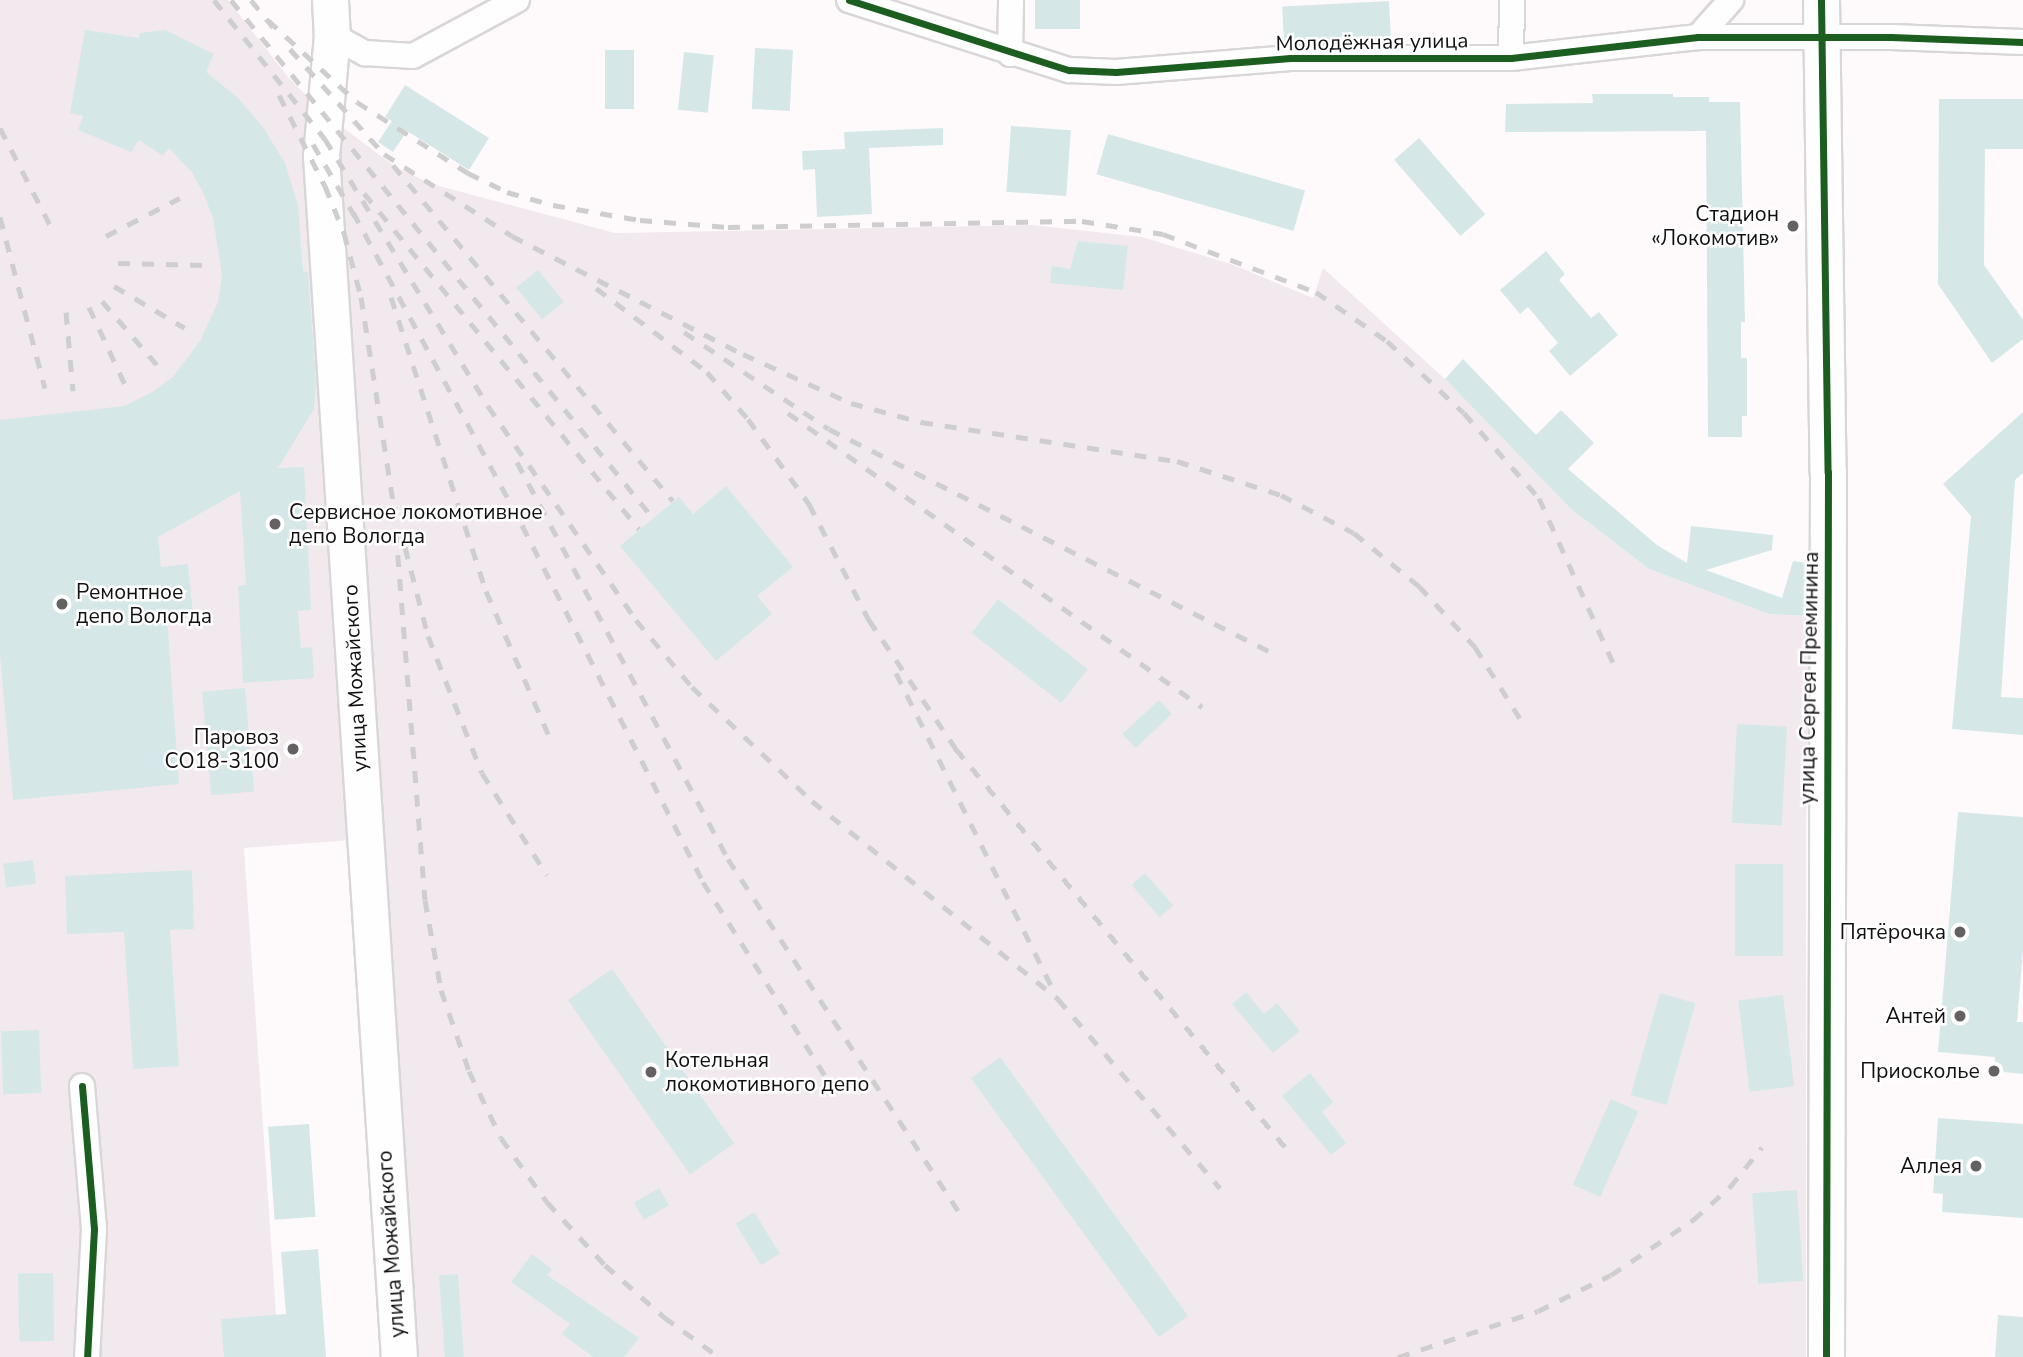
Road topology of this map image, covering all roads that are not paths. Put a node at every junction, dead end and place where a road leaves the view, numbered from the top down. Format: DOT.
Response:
graph roads {
  1 [pos="330,0"];
  2 [pos="517,0"];
  3 [pos="849,0"];
  4 [pos="1011,0"];
  5 [pos="1512,0"];
  6 [pos="1731,0"];
  7 [pos="1821,0"];
  8 [pos="332,35"];
  9 [pos="1698,37"];
  10 [pos="1822,38"];
  11 [pos="2023,42"];
  12 [pos="1010,54"];
  13 [pos="1511,58"];
  14 [pos="82,1086"];
  15 [pos="87,1357"];
  16 [pos="399,1357"];
  17 [pos="1826,1357"];
  1 -- 8 [label="main road, улица Можайского"];
  2 -- 8 [label="street"];
  3 -- 12 [label="street, Молодёжная улица"];
  4 -- 12 [label="street"];
  5 -- 13 [label="street"];
  6 -- 9 [label="street"];
  7 -- 10 [label="main road, улица Сергея Преминина"];
  8 -- 16 [label="main road, улица Можайского"];
  9 -- 10 [label="street, Молодёжная улица"];
  9 -- 13 [label="street, Молодёжная улица"];
  10 -- 11 [label="street, Молодёжная улица"];
  10 -- 17 [label="main road, улица Сергея Преминина"];
  12 -- 13 [label="street, Молодёжная улица"];
  14 -- 15 [label="street"];
}
